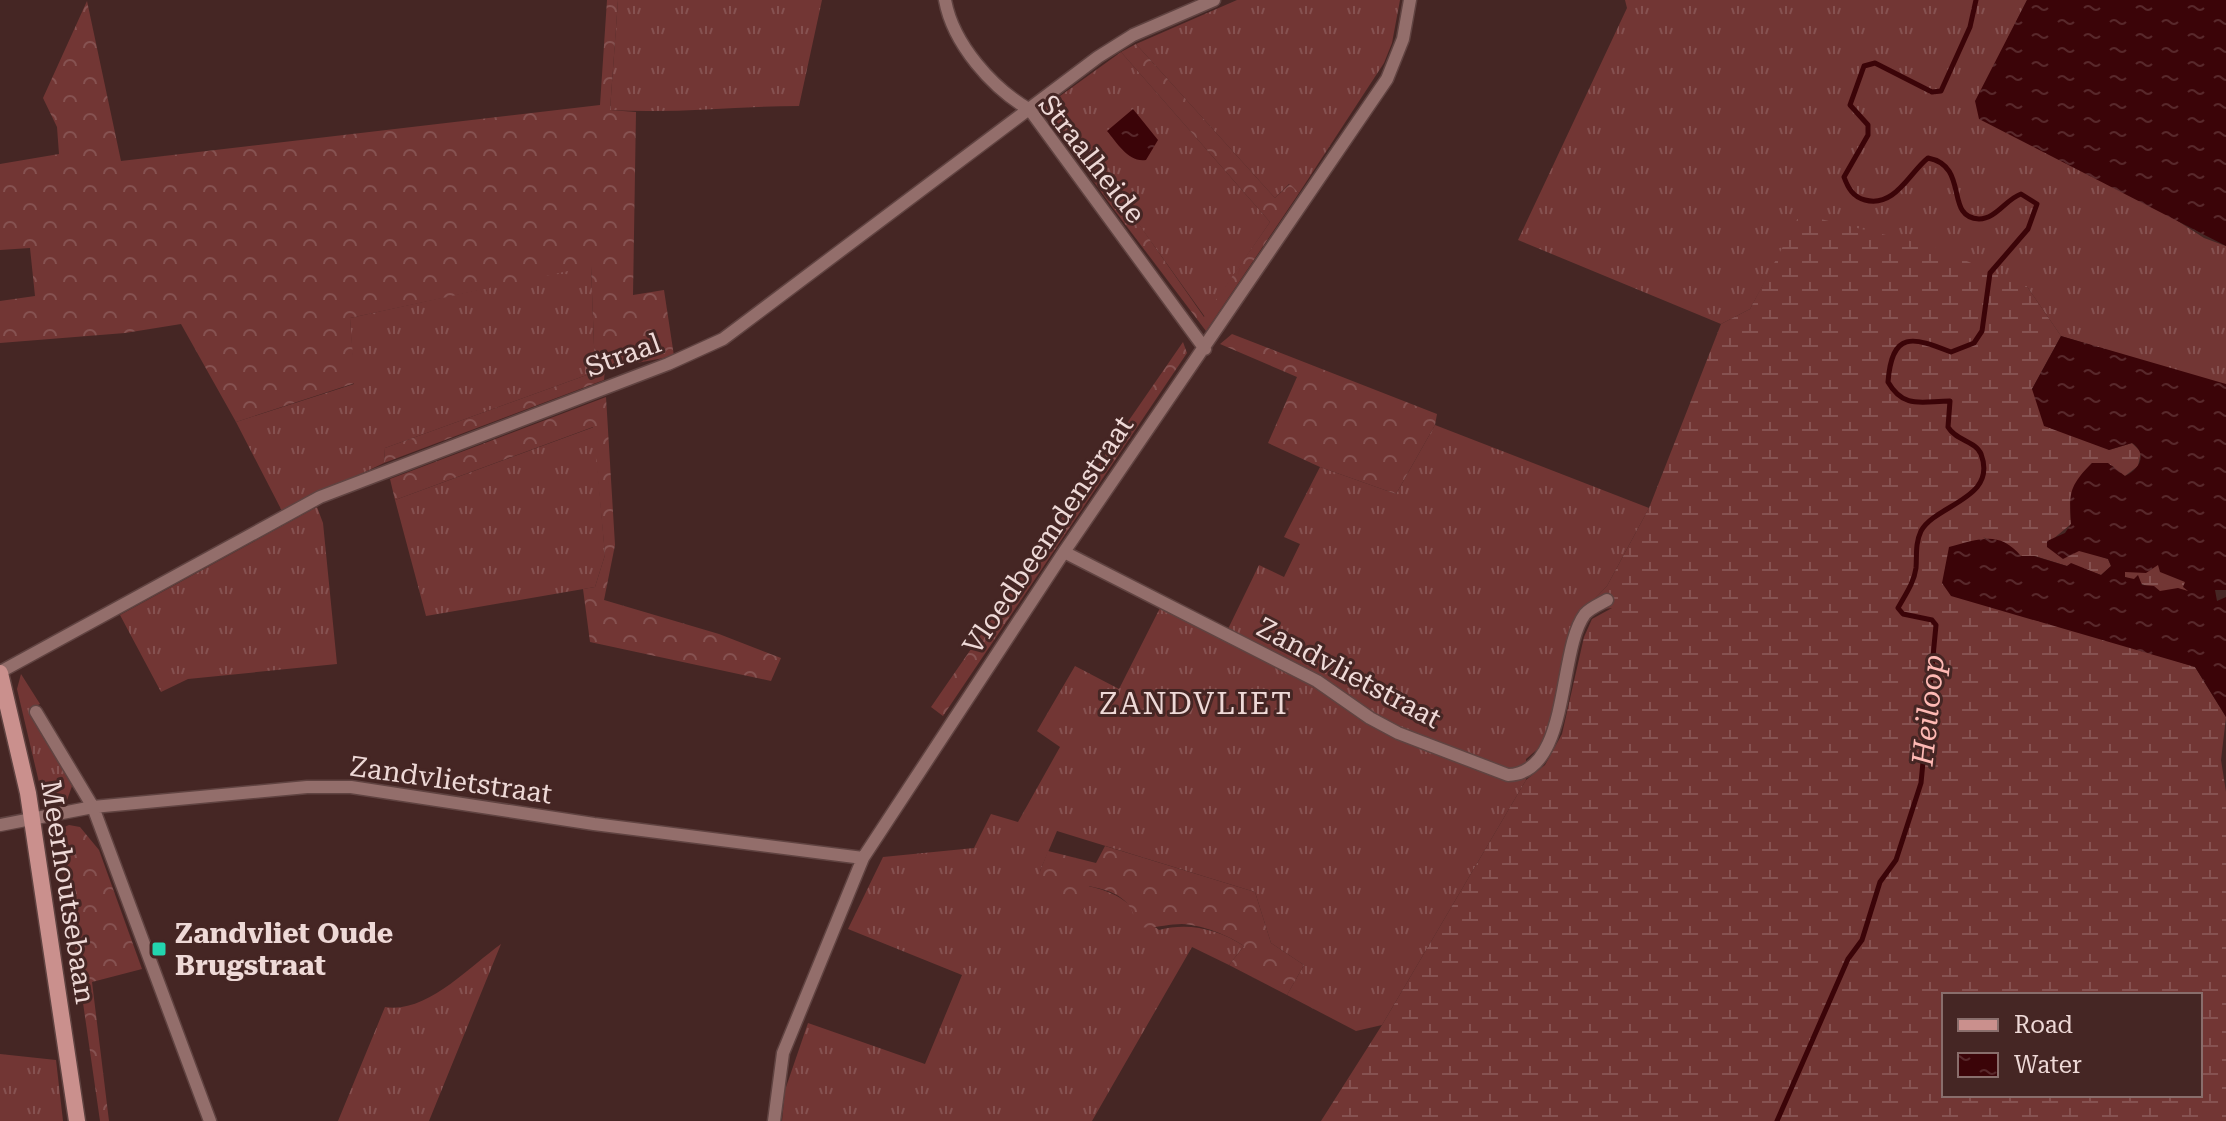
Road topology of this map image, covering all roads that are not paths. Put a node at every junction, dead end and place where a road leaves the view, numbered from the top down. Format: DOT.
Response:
graph roads {
  1 [pos="945,0"];
  2 [pos="1214,0"];
  3 [pos="1410,0"];
  4 [pos="1030,110"];
  5 [pos="1205,349"];
  6 [pos="1064,552"];
  7 [pos="1607,600"];
  8 [pos="0,673"];
  9 [pos="36,712"];
  10 [pos="93,807"];
  11 [pos="32,820"];
  12 [pos="0,825"];
  13 [pos="863,858"];
  14 [pos="77,1121"];
  15 [pos="210,1121"];
  16 [pos="774,1121"];
  1 -- 4 [label="street, Straalheide"];
  2 -- 4 [label="street, Straal"];
  3 -- 5 [label="street, Vloedbeemdenstraat"];
  4 -- 5 [label="street, Straalheide"];
  4 -- 8 [label="street, Straal"];
  5 -- 6 [label="street, Vloedbeemdenstraat"];
  6 -- 7 [label="street, Zandvlietstraat"];
  6 -- 13 [label="street, Vloedbeemdenstraat"];
  8 -- 11 [label="street, Meerhoutsebaan"];
  9 -- 10 [label="street"];
  10 -- 11 [label="street, Zandvlietstraat"];
  10 -- 13 [label="street, Zandvlietstraat"];
  10 -- 15 [label="street"];
  11 -- 12 [label="street, Zandvlietstraat"];
  11 -- 14 [label="street, Meerhoutsebaan"];
  13 -- 16 [label="street, Vloedbeemdenstraat"];
}
